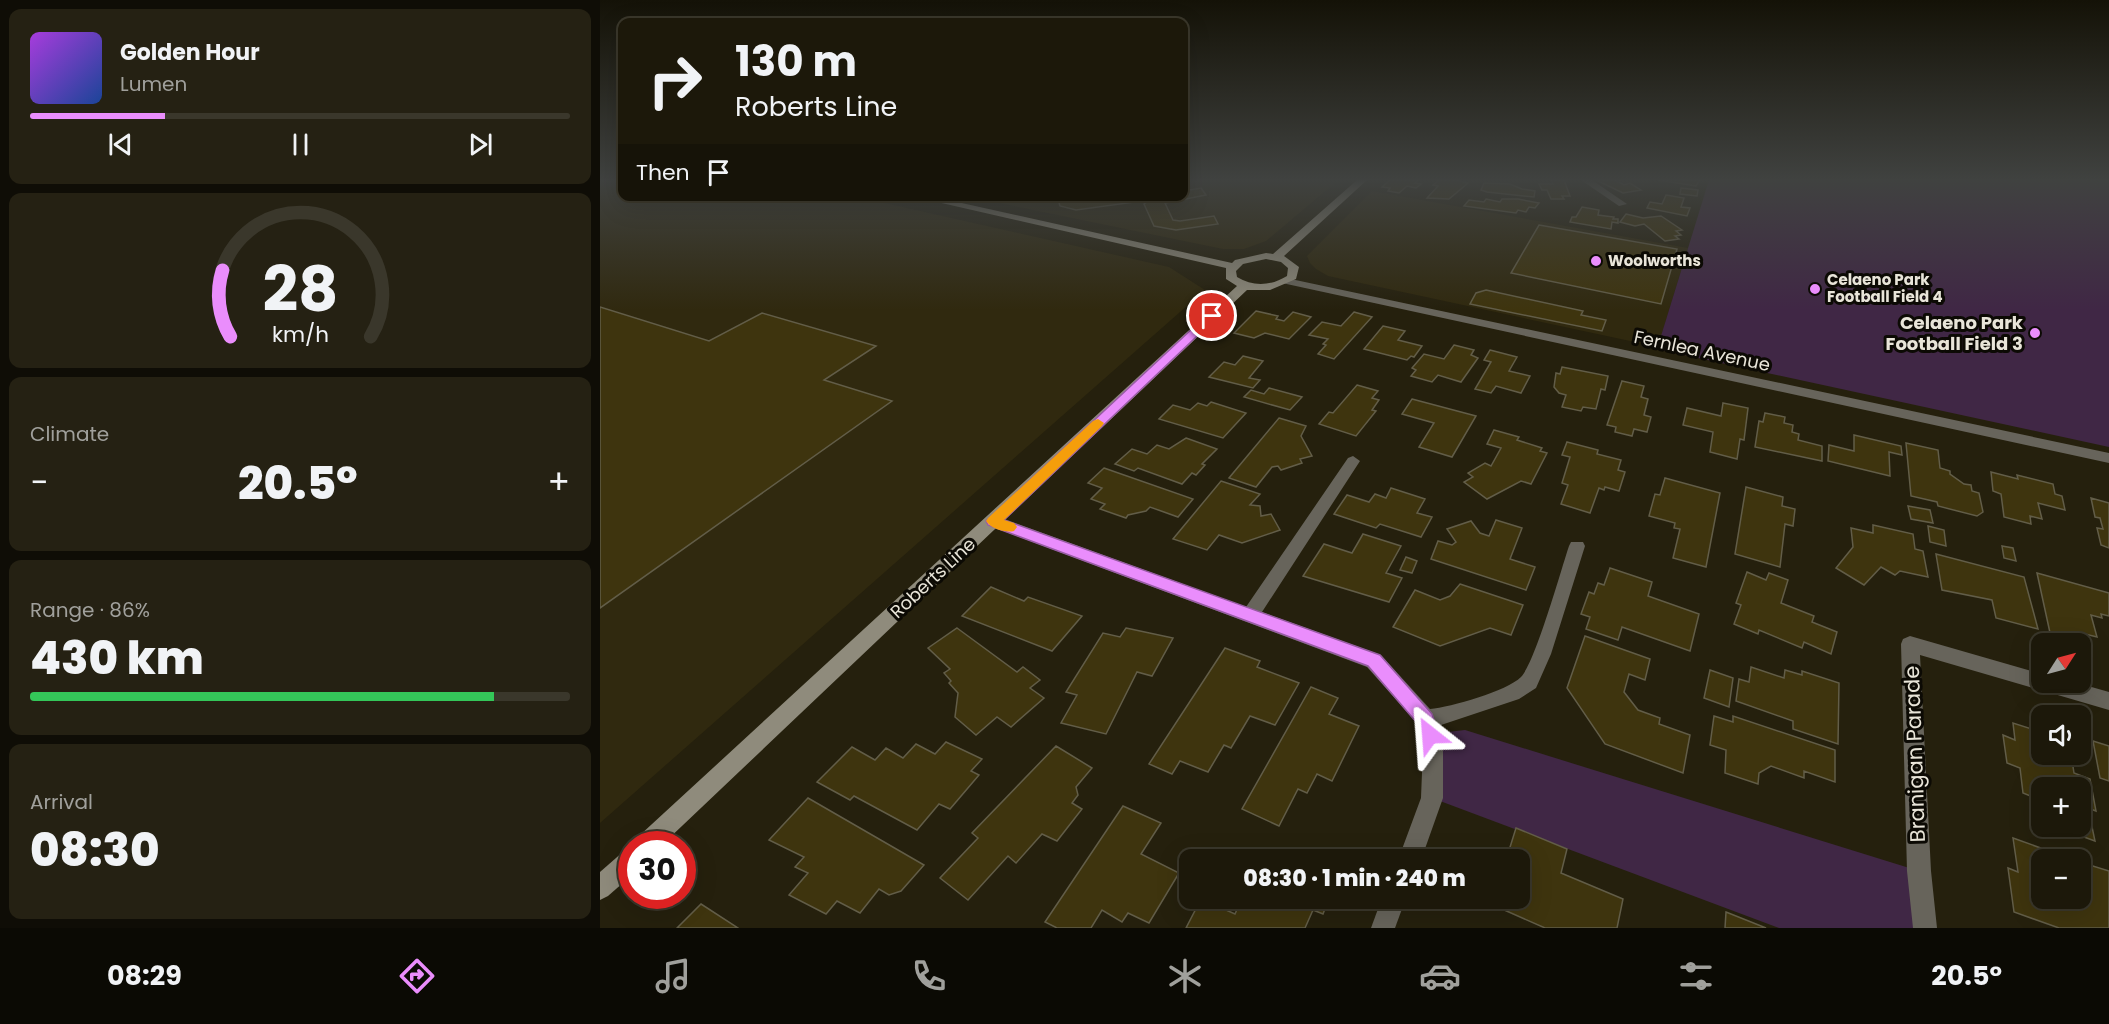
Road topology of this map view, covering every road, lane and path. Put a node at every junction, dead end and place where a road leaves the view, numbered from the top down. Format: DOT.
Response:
graph roads {
  1 [pos="1039,223"];
  2 [pos="1314,223"];
  3 [pos="1276,257"];
  4 [pos="1233,266"];
  5 [pos="1286,281"];
  6 [pos="1244,286"];
  7 [pos="2109,458"];
  8 [pos="1353,461"];
  9 [pos="993,521"];
  10 [pos="1577,546"];
  11 [pos="1250,615"];
  12 [pos="2031,679"];
  13 [pos="2081,693"];
  14 [pos="2109,701"];
  15 [pos="1425,719"];
  16 [pos="661,831"];
  17 [pos="1413,849"];
  18 [pos="618,872"];
  19 [pos="600,888"];
  20 [pos="1390,909"];
  21 [pos="1383,928"];
  22 [pos="1925,928"];
  1 -- 4 [label="main road"];
  2 -- 3 [label="main road"];
  3 -- 4 [label="main road"];
  3 -- 5 [label="main road"];
  4 -- 6 [label="main road"];
  5 -- 6 [label="main road"];
  5 -- 7 [label="street, Fernlea Avenue"];
  6 -- 9 [label="main road, Roberts Line"];
  8 -- 11 [label="street"];
  9 -- 11 [label="street"];
  9 -- 16 [label="main road, Roberts Line"];
  10 -- 15 [label="street"];
  11 -- 15 [label="street"];
  12 -- 22 [label="street, Branigan Parade"];
  13 -- 14 [label="street, Branigan Parade"];
  15 -- 17 [label="street"];
  18 -- 19 [label="main road"];
  20 -- 21 [label="street"];
}
